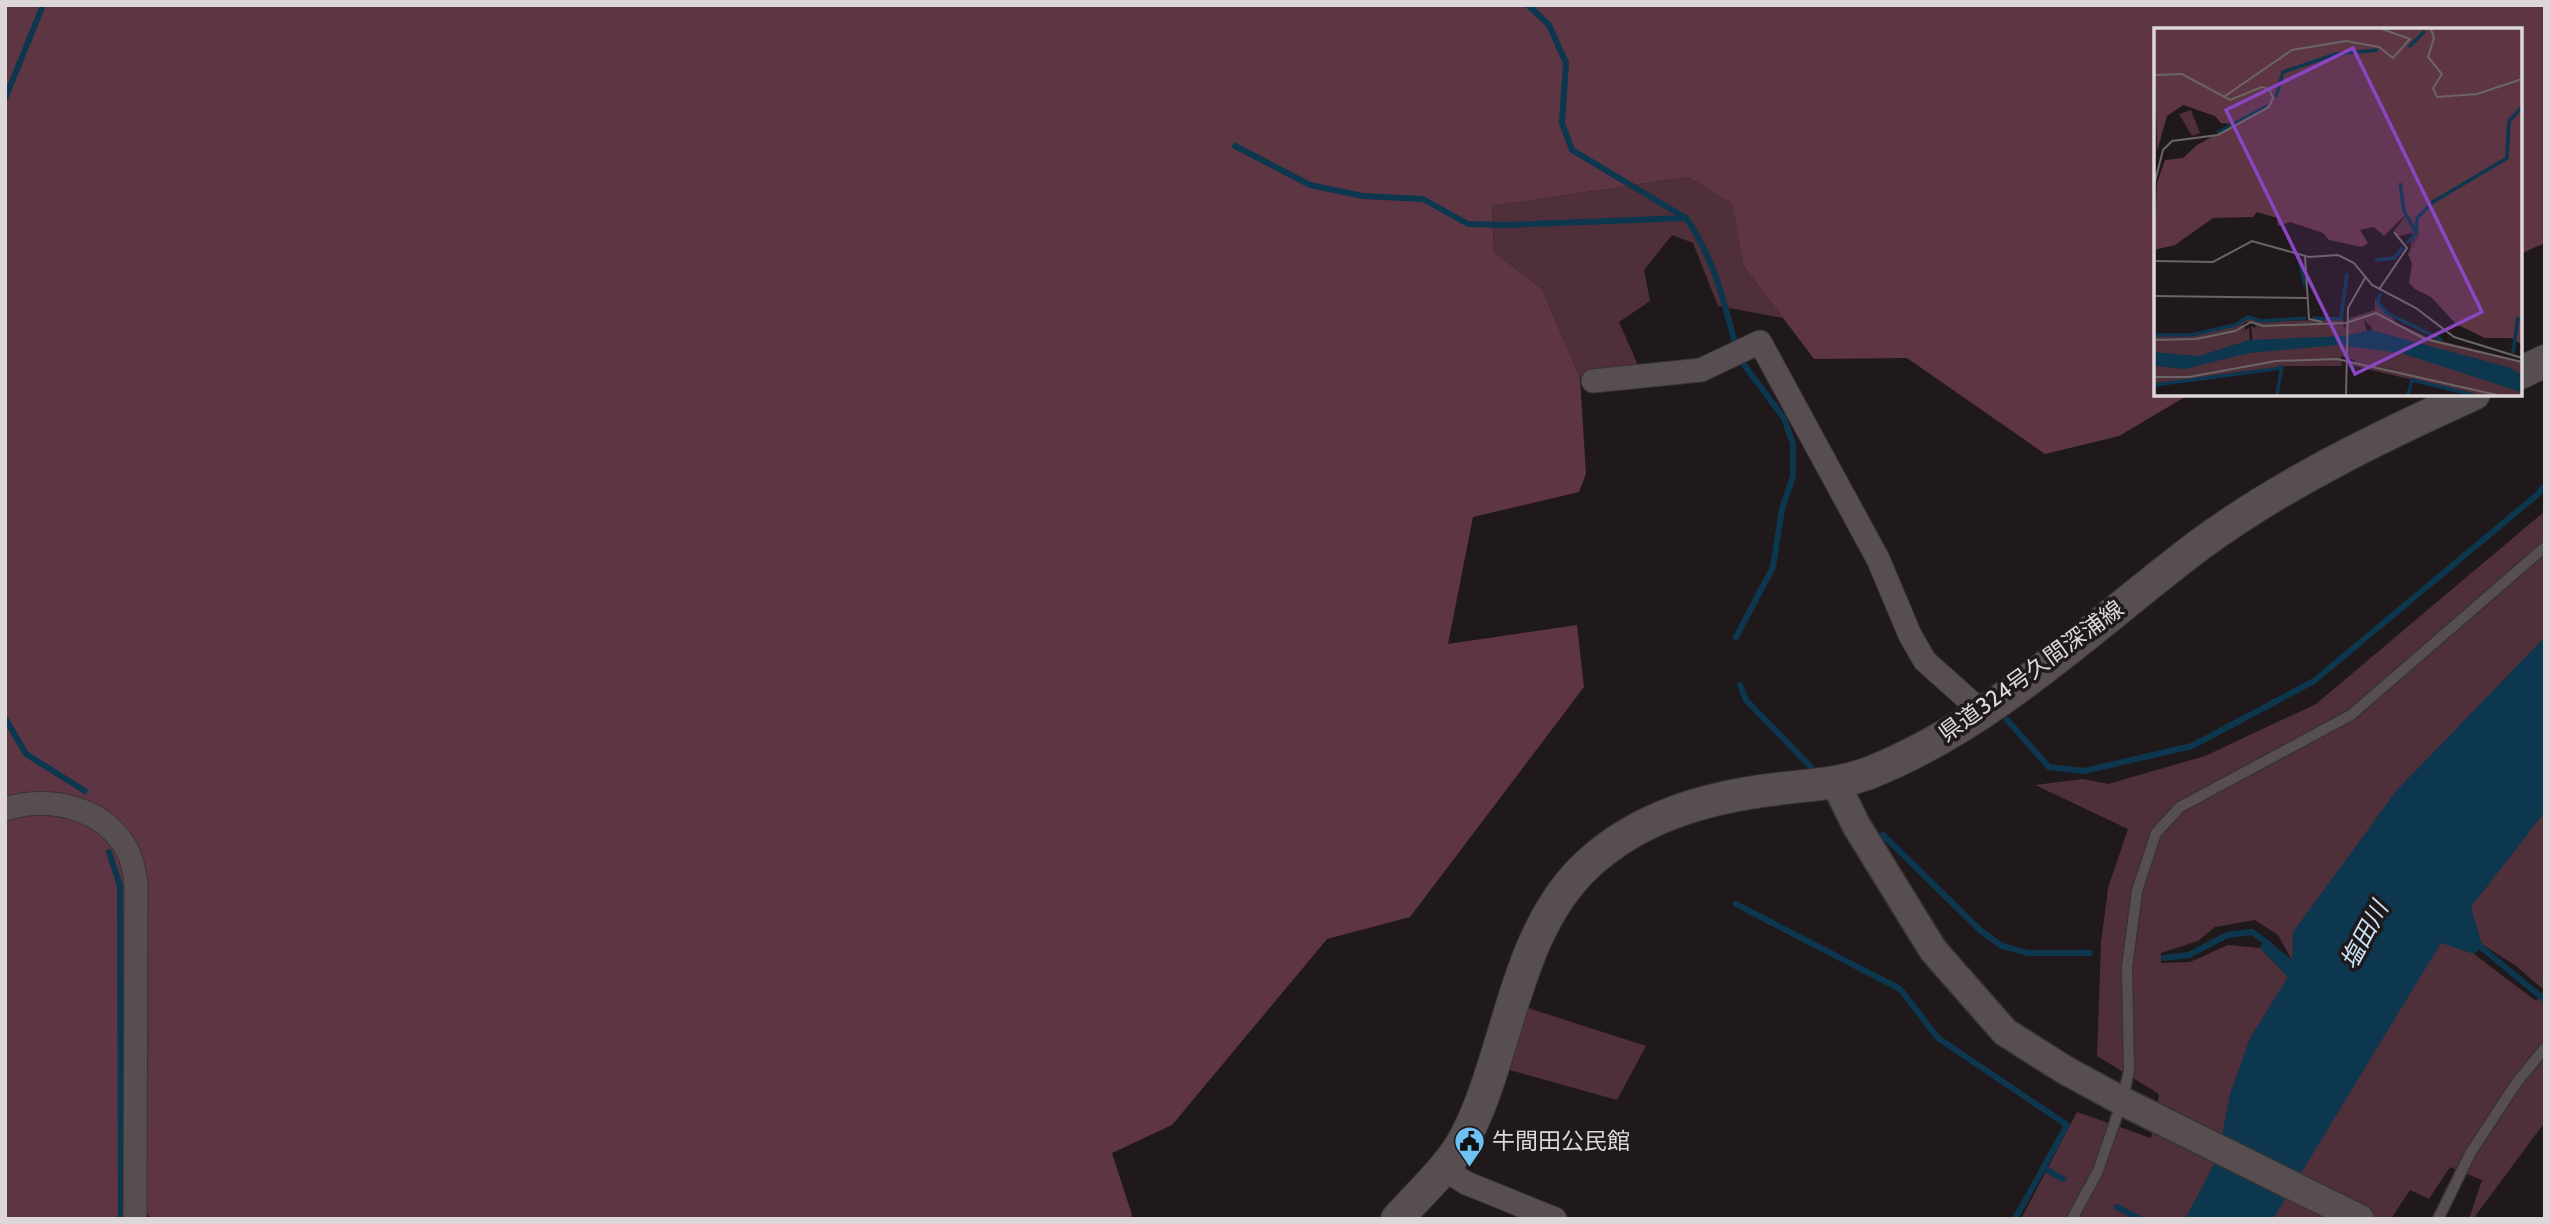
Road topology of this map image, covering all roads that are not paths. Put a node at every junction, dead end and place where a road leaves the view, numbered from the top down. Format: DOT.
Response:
graph roads {
  1 [pos="2545,361"];
  2 [pos="2522,372"];
  3 [pos="1593,381"];
  4 [pos="2470,396"];
  5 [pos="2545,547"];
  6 [pos="1981,711"];
  7 [pos="1835,782"];
  8 [pos="5,809"];
  9 [pos="2545,1048"];
  10 [pos="2122,1101"];
  11 [pos="1443,1168"];
  12 [pos="135,1219"];
  13 [pos="1397,1219"];
  14 [pos="1555,1219"];
  15 [pos="2072,1219"];
  16 [pos="2360,1219"];
  17 [pos="2438,1219"];
  1 -- 2 [label="main road"];
  3 -- 6 [label="street"];
  4 -- 6 [label="main road, 県道324号久間深浦線"];
  5 -- 10 [label="lane"];
  6 -- 7 [label="main road, 県道324号久間深浦線"];
  7 -- 10 [label="street"];
  7 -- 11 [label="main road, 県道324号久間深浦線"];
  8 -- 12 [label="street"];
  9 -- 17 [label="lane"];
  10 -- 15 [label="lane"];
  10 -- 16 [label="street"];
  11 -- 13 [label="main road, 県道324号久間深浦線"];
  11 -- 14 [label="street"];
}
